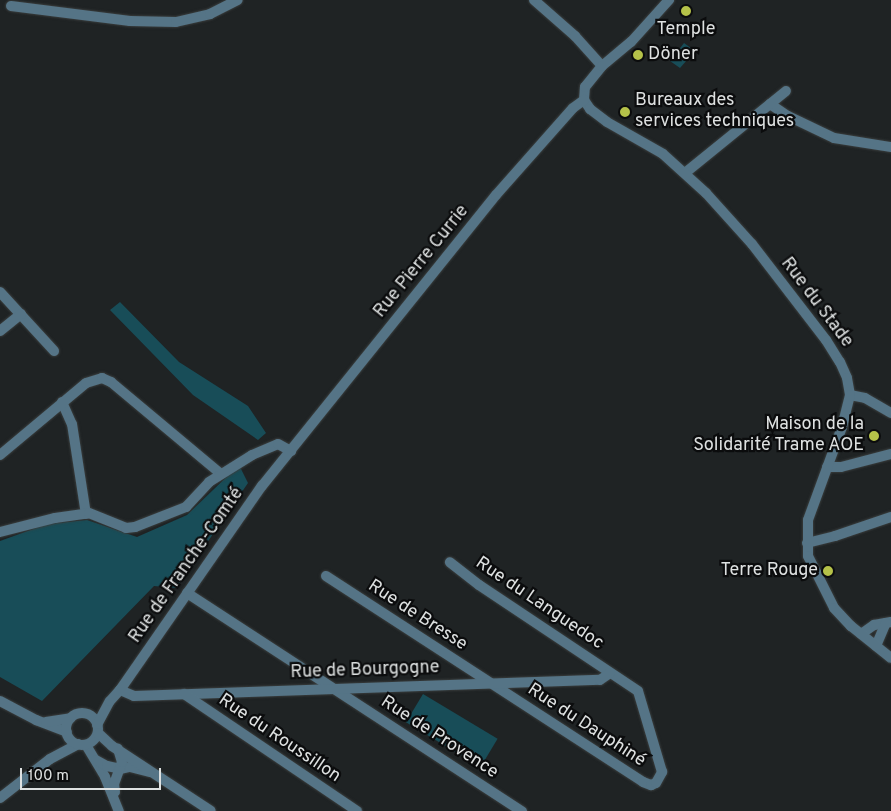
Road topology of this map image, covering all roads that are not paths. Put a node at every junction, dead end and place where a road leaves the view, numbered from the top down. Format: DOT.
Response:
graph roads {
  1 [pos="238,0"];
  2 [pos="534,0"];
  3 [pos="669,0"];
  4 [pos="11,6"];
  5 [pos="602,66"];
  6 [pos="786,91"];
  7 [pos="584,100"];
  8 [pos="770,104"];
  9 [pos="891,147"];
  10 [pos="685,172"];
  11 [pos="0,292"];
  12 [pos="21,314"];
  13 [pos="0,331"];
  14 [pos="54,351"];
  15 [pos="850,396"];
  16 [pos="62,402"];
  17 [pos="891,413"];
  18 [pos="290,450"];
  19 [pos="891,454"];
  20 [pos="0,455"];
  21 [pos="827,467"];
  22 [pos="221,474"];
  23 [pos="86,514"];
  24 [pos="891,517"];
  25 [pos="0,532"];
  26 [pos="807,543"];
  27 [pos="450,562"];
  28 [pos="326,576"];
  29 [pos="187,593"];
  30 [pos="889,622"];
  31 [pos="861,634"];
  32 [pos="876,646"];
  33 [pos="891,658"];
  34 [pos="610,673"];
  35 [pos="491,683"];
  36 [pos="332,688"];
  37 [pos="120,690"];
  38 [pos="184,694"];
  39 [pos="0,700"];
  40 [pos="110,701"];
  41 [pos="88,715"];
  42 [pos="71,718"];
  43 [pos="42,723"];
  44 [pos="97,729"];
  45 [pos="68,734"];
  46 [pos="82,744"];
  47 [pos="118,749"];
  48 [pos="50,759"];
  49 [pos="96,760"];
  50 [pos="121,769"];
  51 [pos="153,773"];
  52 [pos="0,798"];
  53 [pos="117,806"];
  54 [pos="211,811"];
  55 [pos="357,811"];
  56 [pos="522,811"];
  1 -- 4 [label="street"];
  2 -- 5 [label="street"];
  3 -- 5 [label="street"];
  5 -- 7 [label="street"];
  6 -- 8 [label="street"];
  7 -- 10 [label="street, Rue du Stade"];
  7 -- 18 [label="street, Rue Pierre Currie"];
  8 -- 9 [label="street"];
  8 -- 10 [label="street"];
  10 -- 15 [label="street, Rue du Stade"];
  11 -- 12 [label="street"];
  12 -- 13 [label="street"];
  12 -- 14 [label="street"];
  15 -- 17 [label="street"];
  15 -- 21 [label="street, Rue du Stade"];
  16 -- 20 [label="street"];
  16 -- 22 [label="street"];
  16 -- 23 [label="street"];
  18 -- 22 [label="street"];
  18 -- 29 [label="street, Rue de Franche-Comté"];
  19 -- 21 [label="street"];
  21 -- 26 [label="street, Rue du Stade"];
  22 -- 23 [label="street"];
  23 -- 25 [label="street"];
  24 -- 26 [label="street"];
  26 -- 31 [label="street, Rue du Stade"];
  27 -- 34 [label="street, Rue du Languedoc"];
  28 -- 35 [label="street, Rue de Bresse"];
  29 -- 36 [label="street, Rue de Provence"];
  29 -- 37 [label="street, Rue de Franche-Comté"];
  30 -- 31 [label="street"];
  30 -- 32 [label="street"];
  31 -- 32 [label="street, Rue du Stade"];
  32 -- 33 [label="street, Rue du Stade"];
  34 -- 35 [label="street, Rue de Bourgogne"];
  34 -- 35 [label="street, Rue du Dauphiné"];
  35 -- 36 [label="street, Rue de Bourgogne"];
  36 -- 38 [label="street, Rue de Bourgogne"];
  36 -- 56 [label="street, Rue de Provence"];
  37 -- 38 [label="street, Rue de Bourgogne"];
  37 -- 40 [label="street, Rue de Franche-Comté"];
  38 -- 55 [label="street, Rue du Roussillon"];
  39 -- 43 [label="street"];
  40 -- 41 [label="street, Rue de Franche-Comté"];
  40 -- 44 [label="street, Rue de Franche-Comté"];
  41 -- 42 [label="street"];
  41 -- 44 [label="street"];
  42 -- 43 [label="street"];
  42 -- 45 [label="street"];
  43 -- 45 [label="street"];
  44 -- 46 [label="street"];
  44 -- 47 [label="street"];
  45 -- 46 [label="street"];
  45 -- 48 [label="street"];
  46 -- 48 [label="street"];
  46 -- 49 [label="street"];
  47 -- 50 [label="street"];
  47 -- 51 [label="street"];
  48 -- 52 [label="street"];
  49 -- 50 [label="street"];
  49 -- 53 [label="street"];
  50 -- 51 [label="street"];
  50 -- 53 [label="street"];
  51 -- 54 [label="street"];
}
